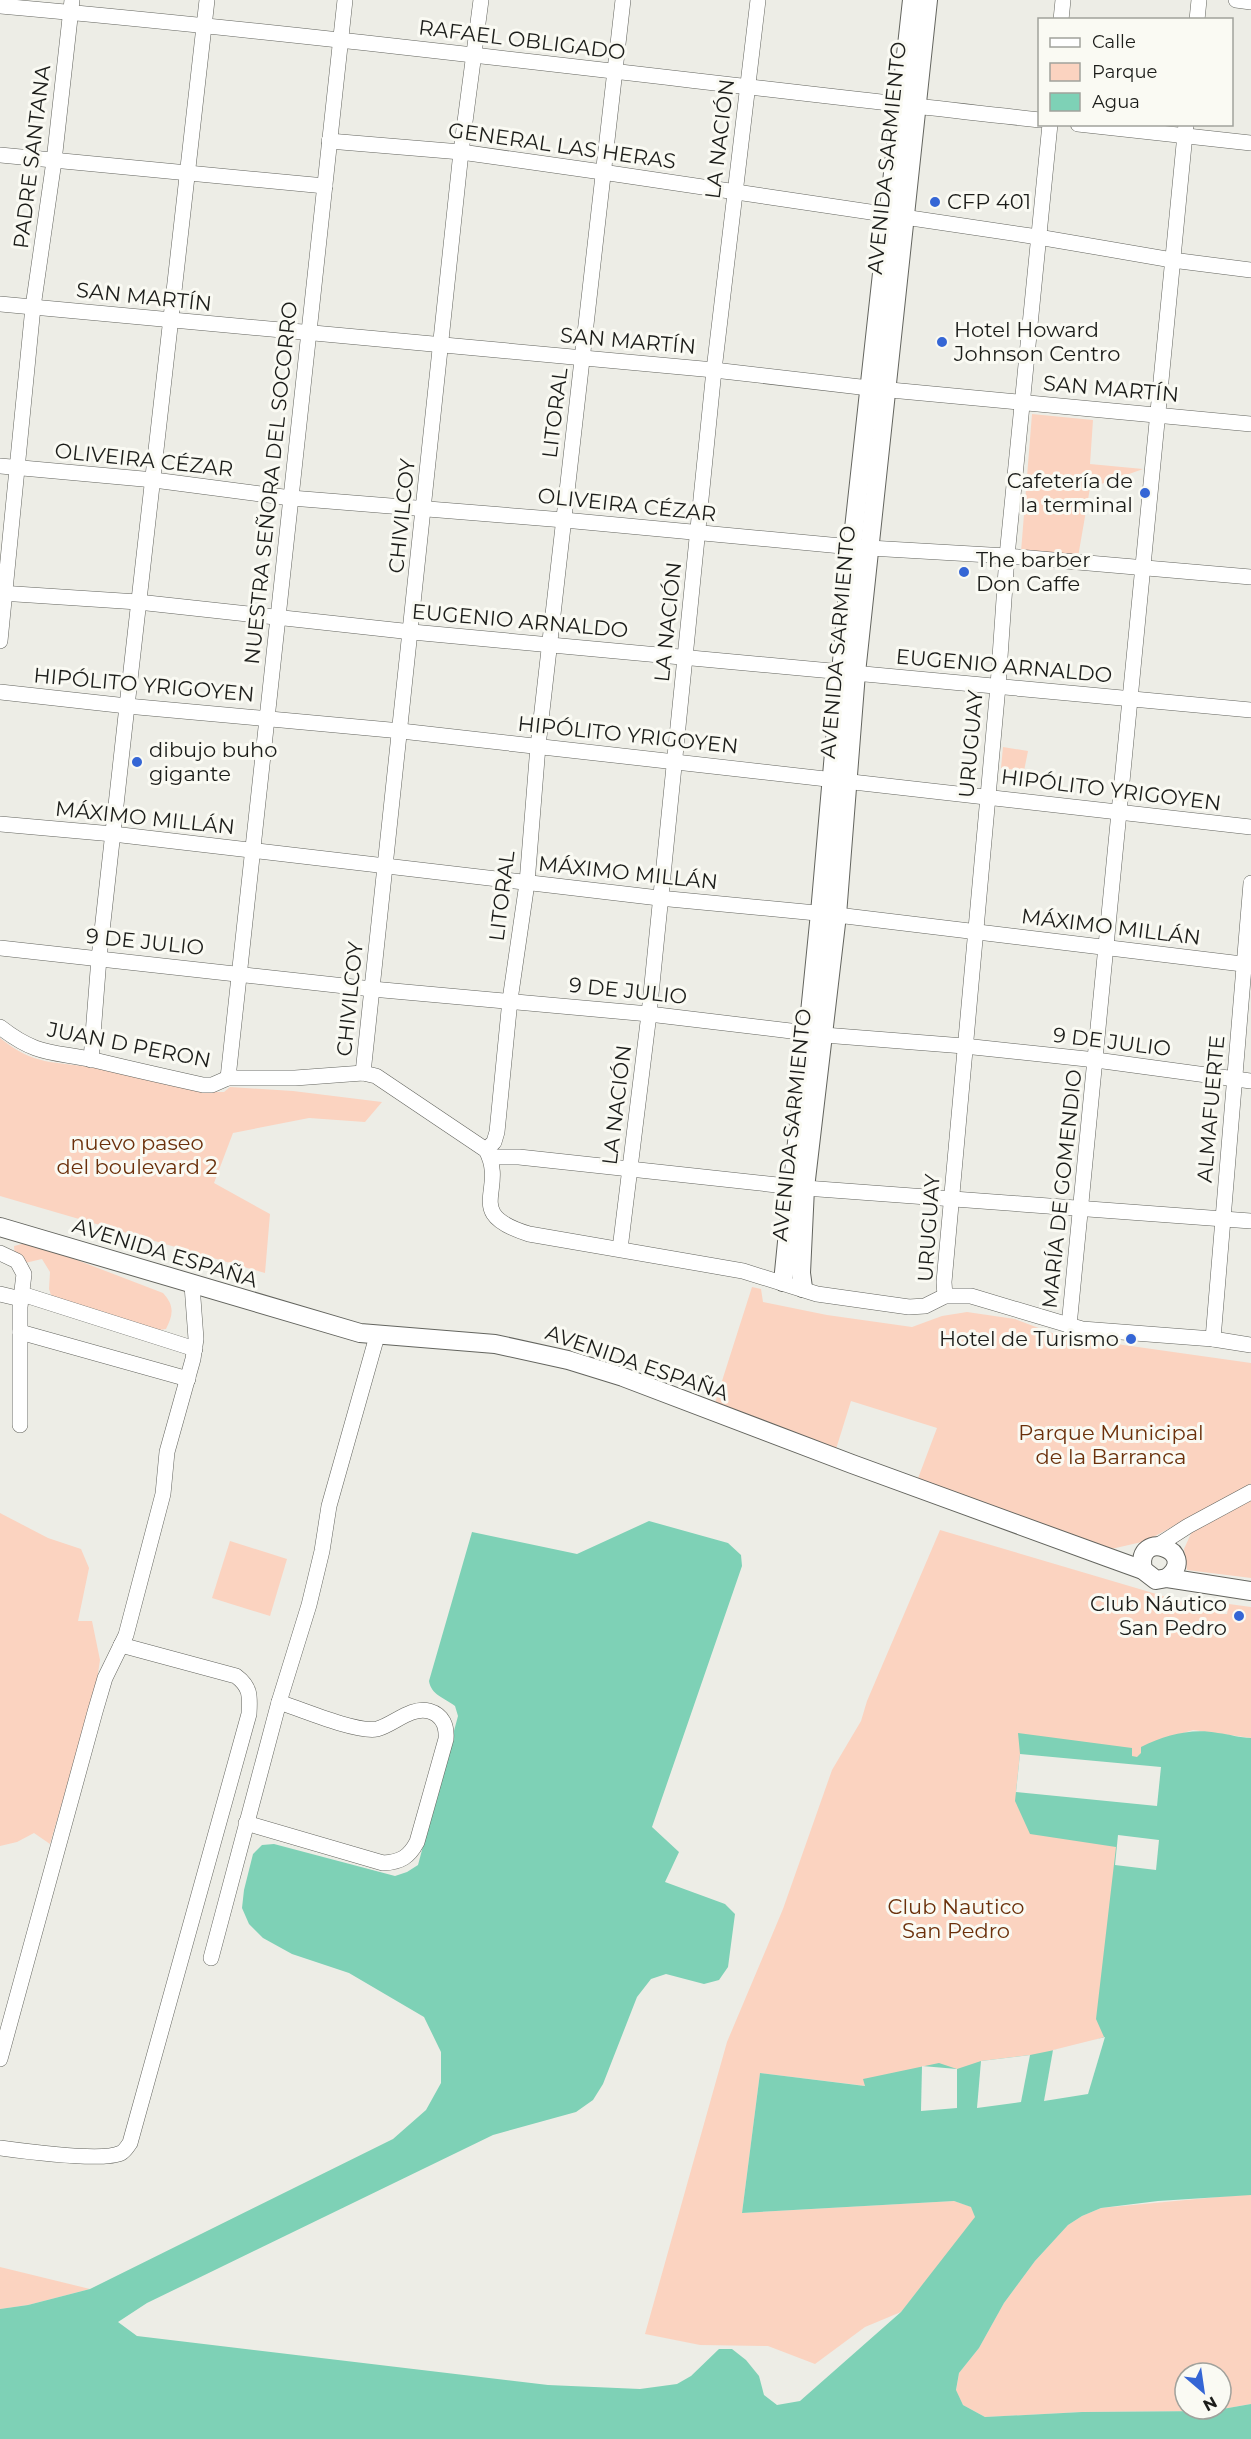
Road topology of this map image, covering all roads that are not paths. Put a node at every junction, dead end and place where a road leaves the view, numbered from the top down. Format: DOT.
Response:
graph roads {
  1 [pos="207,0"];
  2 [pos="345,0"];
  3 [pos="481,0"];
  4 [pos="623,0"];
  5 [pos="758,0"];
  6 [pos="912,0"];
  7 [pos="928,0"];
  8 [pos="1063,0"];
  9 [pos="1199,0"];
  10 [pos="1236,0"];
  11 [pos="1251,2"];
  12 [pos="0,6"];
  13 [pos="71,6"];
  14 [pos="1061,18"];
  15 [pos="1197,18"];
  16 [pos="204,25"];
  17 [pos="340,41"];
  18 [pos="474,54"];
  19 [pos="616,72"];
  20 [pos="748,87"];
  21 [pos="908,106"];
  22 [pos="1038,120"];
  23 [pos="1050,126"];
  24 [pos="1114,126"];
  25 [pos="1186,130"];
  26 [pos="329,141"];
  27 [pos="1251,143"];
  28 [pos="461,152"];
  29 [pos="0,155"];
  30 [pos="54,161"];
  31 [pos="188,172"];
  32 [pos="602,172"];
  33 [pos="325,186"];
  34 [pos="735,191"];
  35 [pos="896,216"];
  36 [pos="1038,237"];
  37 [pos="1172,260"];
  38 [pos="1251,270"];
  39 [pos="0,304"];
  40 [pos="33,307"];
  41 [pos="170,321"];
  42 [pos="308,333"];
  43 [pos="441,345"];
  44 [pos="582,358"];
  45 [pos="714,370"];
  46 [pos="877,388"];
  47 [pos="1021,402"];
  48 [pos="1157,414"];
  49 [pos="1251,424"];
  50 [pos="0,466"];
  51 [pos="17,468"];
  52 [pos="154,480"];
  53 [pos="291,498"];
  54 [pos="424,509"];
  55 [pos="564,520"];
  56 [pos="698,534"];
  57 [pos="860,547"];
  58 [pos="1007,556"];
  59 [pos="1141,568"];
  60 [pos="1251,577"];
  61 [pos="3,593"];
  62 [pos="138,602"];
  63 [pos="278,619"];
  64 [pos="412,632"];
  65 [pos="0,641"];
  66 [pos="550,645"];
  67 [pos="687,657"];
  68 [pos="848,673"];
  69 [pos="998,686"];
  70 [pos="0,692"];
  71 [pos="1130,699"];
  72 [pos="127,706"];
  73 [pos="1251,710"];
  74 [pos="267,718"];
  75 [pos="401,731"];
  76 [pos="538,747"];
  77 [pos="673,761"];
  78 [pos="839,781"];
  79 [pos="987,796"];
  80 [pos="1120,812"];
  81 [pos="0,824"];
  82 [pos="1251,827"];
  83 [pos="113,834"];
  84 [pos="253,850"];
  85 [pos="386,866"];
  86 [pos="527,883"];
  87 [pos="1251,883"];
  88 [pos="659,898"];
  89 [pos="829,914"];
  90 [pos="976,932"];
  91 [pos="1107,946"];
  92 [pos="0,948"];
  93 [pos="99,958"];
  94 [pos="1247,965"];
  95 [pos="240,974"];
  96 [pos="372,989"];
  97 [pos="510,1000"];
  98 [pos="649,1014"];
  99 [pos="0,1027"];
  100 [pos="815,1033"];
  101 [pos="964,1046"];
  102 [pos="91,1060"];
  103 [pos="1096,1060"];
  104 [pos="363,1073"];
  105 [pos="228,1078"];
  106 [pos="1234,1079"];
  107 [pos="1251,1081"];
  108 [pos="488,1154"];
  109 [pos="631,1169"];
  110 [pos="798,1188"];
  111 [pos="951,1199"];
  112 [pos="1081,1209"];
  113 [pos="1223,1218"];
  114 [pos="1251,1221"];
  115 [pos="0,1227"];
  116 [pos="620,1249"];
  117 [pos="0,1253"];
  118 [pos="783,1282"];
  119 [pos="192,1285"];
  120 [pos="803,1288"];
  121 [pos="0,1294"];
  122 [pos="945,1296"];
  123 [pos="21,1297"];
  124 [pos="1069,1326"];
  125 [pos="20,1332"];
  126 [pos="377,1336"];
  127 [pos="1213,1340"];
  128 [pos="1251,1345"];
  129 [pos="195,1350"];
  130 [pos="188,1379"];
  131 [pos="20,1425"];
  132 [pos="1251,1492"];
  133 [pos="1188,1526"];
  134 [pos="1148,1557"];
  135 [pos="1176,1571"];
  136 [pos="1251,1591"];
  137 [pos="121,1645"];
  138 [pos="279,1702"];
  139 [pos="246,1823"];
  140 [pos="211,1958"];
  141 [pos="0,2059"];
  142 [pos="0,2148"];
  1 -- 16 [label="street"];
  2 -- 17 [label="street, NUESTRA SEÑORA DEL SOCORRO"];
  3 -- 18 [label="street, CHIVILCOY"];
  4 -- 19 [label="street, LITORAL"];
  5 -- 20 [label="street, LA NACIÓN"];
  6 -- 21 [label="main road, AVENIDA SARMIENTO"];
  7 -- 21 [label="main road, AVENIDA SARMIENTO"];
  8 -- 14 [label="street"];
  9 -- 15 [label="street"];
  10 -- 11 [label="street"];
  12 -- 13 [label="street, RAFAEL OBLIGADO"];
  13 -- 16 [label="street, RAFAEL OBLIGADO"];
  13 -- 30 [label="street, PADRE SANTANA"];
  16 -- 17 [label="street, RAFAEL OBLIGADO"];
  16 -- 31 [label="street"];
  17 -- 18 [label="street, RAFAEL OBLIGADO"];
  17 -- 26 [label="street, NUESTRA SEÑORA DEL SOCORRO"];
  18 -- 19 [label="street, RAFAEL OBLIGADO"];
  18 -- 28 [label="street, CHIVILCOY"];
  19 -- 20 [label="street, RAFAEL OBLIGADO"];
  19 -- 32 [label="street, LITORAL"];
  20 -- 21 [label="street, RAFAEL OBLIGADO"];
  20 -- 34 [label="street, LA NACIÓN"];
  21 -- 22 [label="street, RAFAEL OBLIGADO"];
  21 -- 35 [label="main road, AVENIDA SARMIENTO"];
  23 -- 36 [label="street, URUGUAY"];
  24 -- 25 [label="street"];
  25 -- 27 [label="street"];
  25 -- 37 [label="street, MARÍA DE GOMENDIO"];
  26 -- 28 [label="street, GENERAL LAS HERAS"];
  26 -- 33 [label="street, NUESTRA SEÑORA DEL SOCORRO"];
  28 -- 32 [label="street, GENERAL LAS HERAS"];
  28 -- 43 [label="street, CHIVILCOY"];
  29 -- 30 [label="street"];
  30 -- 31 [label="street"];
  30 -- 40 [label="street, PADRE SANTANA"];
  31 -- 33 [label="street"];
  31 -- 41 [label="street"];
  32 -- 34 [label="street, GENERAL LAS HERAS"];
  32 -- 44 [label="street, LITORAL"];
  33 -- 42 [label="street, NUESTRA SEÑORA DEL SOCORRO"];
  34 -- 35 [label="street, GENERAL LAS HERAS"];
  34 -- 45 [label="street, LA NACIÓN"];
  35 -- 36 [label="street, GENERAL LAS HERAS"];
  35 -- 46 [label="main road, AVENIDA SARMIENTO"];
  36 -- 37 [label="street, GENERAL LAS HERAS"];
  36 -- 47 [label="street, URUGUAY"];
  37 -- 38 [label="street, GENERAL LAS HERAS"];
  37 -- 48 [label="street, MARÍA DE GOMENDIO"];
  39 -- 40 [label="street, SAN MARTÍN"];
  40 -- 41 [label="street, SAN MARTÍN"];
  40 -- 51 [label="street, PADRE SANTANA"];
  41 -- 42 [label="street, SAN MARTÍN"];
  41 -- 52 [label="street"];
  42 -- 43 [label="street, SAN MARTÍN"];
  42 -- 53 [label="street, NUESTRA SEÑORA DEL SOCORRO"];
  43 -- 44 [label="street, SAN MARTÍN"];
  43 -- 54 [label="street, CHIVILCOY"];
  44 -- 45 [label="street, SAN MARTÍN"];
  44 -- 55 [label="street, LITORAL"];
  45 -- 46 [label="street, SAN MARTÍN"];
  45 -- 56 [label="street, LA NACIÓN"];
  46 -- 47 [label="street, SAN MARTÍN"];
  46 -- 57 [label="main road, AVENIDA SARMIENTO"];
  47 -- 48 [label="street, SAN MARTÍN"];
  47 -- 58 [label="street, URUGUAY"];
  48 -- 49 [label="street, SAN MARTÍN"];
  48 -- 59 [label="street, MARÍA DE GOMENDIO"];
  50 -- 51 [label="street, OLIVEIRA CÉZAR"];
  51 -- 52 [label="street, OLIVEIRA CÉZAR"];
  51 -- 61 [label="street, PADRE SANTANA"];
  52 -- 53 [label="street, OLIVEIRA CÉZAR"];
  52 -- 62 [label="street"];
  53 -- 54 [label="street, OLIVEIRA CÉZAR"];
  53 -- 63 [label="street, NUESTRA SEÑORA DEL SOCORRO"];
  54 -- 55 [label="street, OLIVEIRA CÉZAR"];
  54 -- 64 [label="street, CHIVILCOY"];
  55 -- 56 [label="street, OLIVEIRA CÉZAR"];
  55 -- 66 [label="street, LITORAL"];
  56 -- 57 [label="street, OLIVEIRA CÉZAR"];
  56 -- 67 [label="street, LA NACIÓN"];
  57 -- 58 [label="street, OLIVEIRA CÉZAR"];
  57 -- 68 [label="main road, AVENIDA SARMIENTO"];
  58 -- 59 [label="street, OLIVEIRA CÉZAR"];
  58 -- 69 [label="street, URUGUAY"];
  59 -- 60 [label="street, OLIVEIRA CÉZAR"];
  59 -- 71 [label="street, MARÍA DE GOMENDIO"];
  61 -- 62 [label="street, EUGENIO ARNALDO"];
  61 -- 65 [label="street, PADRE SANTANA"];
  62 -- 63 [label="street, EUGENIO ARNALDO"];
  62 -- 72 [label="street"];
  63 -- 64 [label="street, EUGENIO ARNALDO"];
  63 -- 74 [label="street, NUESTRA SEÑORA DEL SOCORRO"];
  64 -- 66 [label="street, EUGENIO ARNALDO"];
  64 -- 75 [label="street, CHIVILCOY"];
  66 -- 67 [label="street, EUGENIO ARNALDO"];
  66 -- 76 [label="street, LITORAL"];
  67 -- 68 [label="street, EUGENIO ARNALDO"];
  67 -- 77 [label="street, LA NACIÓN"];
  68 -- 69 [label="street, EUGENIO ARNALDO"];
  68 -- 78 [label="main road, AVENIDA SARMIENTO"];
  69 -- 71 [label="street, EUGENIO ARNALDO"];
  69 -- 79 [label="street, URUGUAY"];
  70 -- 72 [label="street, HIPÓLITO YRIGOYEN"];
  71 -- 73 [label="street, EUGENIO ARNALDO"];
  71 -- 80 [label="street, MARÍA DE GOMENDIO"];
  72 -- 74 [label="street, HIPÓLITO YRIGOYEN"];
  72 -- 83 [label="street"];
  74 -- 75 [label="street, HIPÓLITO YRIGOYEN"];
  74 -- 84 [label="street, NUESTRA SEÑORA DEL SOCORRO"];
  75 -- 76 [label="street, HIPÓLITO YRIGOYEN"];
  75 -- 85 [label="street, CHIVILCOY"];
  76 -- 77 [label="street, HIPÓLITO YRIGOYEN"];
  76 -- 86 [label="street, LITORAL"];
  77 -- 78 [label="street, HIPÓLITO YRIGOYEN"];
  77 -- 88 [label="street, LA NACIÓN"];
  78 -- 79 [label="street, HIPÓLITO YRIGOYEN"];
  78 -- 89 [label="main road, AVENIDA SARMIENTO"];
  79 -- 80 [label="street, HIPÓLITO YRIGOYEN"];
  79 -- 90 [label="street, URUGUAY"];
  80 -- 82 [label="street, HIPÓLITO YRIGOYEN"];
  80 -- 91 [label="street, MARÍA DE GOMENDIO"];
  81 -- 83 [label="street, MÁXIMO MILLÁN"];
  83 -- 84 [label="street, MÁXIMO MILLÁN"];
  83 -- 93 [label="street"];
  84 -- 85 [label="street, MÁXIMO MILLÁN"];
  84 -- 95 [label="street, NUESTRA SEÑORA DEL SOCORRO"];
  85 -- 86 [label="street, MÁXIMO MILLÁN"];
  85 -- 96 [label="street, CHIVILCOY"];
  86 -- 88 [label="street, MÁXIMO MILLÁN"];
  86 -- 97 [label="street, LITORAL"];
  87 -- 94 [label="street, ALMAFUERTE"];
  88 -- 89 [label="street, MÁXIMO MILLÁN"];
  88 -- 98 [label="street, LA NACIÓN"];
  89 -- 90 [label="street, MÁXIMO MILLÁN"];
  89 -- 100 [label="main road, AVENIDA SARMIENTO"];
  90 -- 91 [label="street, MÁXIMO MILLÁN"];
  90 -- 101 [label="street, URUGUAY"];
  91 -- 94 [label="street, MÁXIMO MILLÁN"];
  91 -- 103 [label="street, MARÍA DE GOMENDIO"];
  92 -- 93 [label="street, 9 DE JULIO"];
  93 -- 95 [label="street, 9 DE JULIO"];
  93 -- 102 [label="street"];
  94 -- 106 [label="street, ALMAFUERTE"];
  95 -- 96 [label="street, 9 DE JULIO"];
  95 -- 105 [label="street, NUESTRA SEÑORA DEL SOCORRO"];
  96 -- 97 [label="street, 9 DE JULIO"];
  96 -- 104 [label="street, CHIVILCOY"];
  97 -- 98 [label="street, 9 DE JULIO"];
  97 -- 108 [label="street, LITORAL"];
  98 -- 100 [label="street, 9 DE JULIO"];
  98 -- 109 [label="street, LA NACIÓN"];
  99 -- 102 [label="street, JUAN D PERON"];
  100 -- 101 [label="street, 9 DE JULIO"];
  100 -- 110 [label="main road, AVENIDA SARMIENTO"];
  101 -- 103 [label="street, 9 DE JULIO"];
  101 -- 111 [label="street, URUGUAY"];
  102 -- 105 [label="street, JUAN D PERON"];
  103 -- 106 [label="street, 9 DE JULIO"];
  103 -- 112 [label="street, MARÍA DE GOMENDIO"];
  104 -- 105 [label="street, JUAN D PERON"];
  104 -- 108 [label="street"];
  106 -- 107 [label="street, 9 DE JULIO"];
  106 -- 113 [label="street, ALMAFUERTE"];
  108 -- 109 [label="street"];
  108 -- 116 [label="street"];
  109 -- 110 [label="street"];
  109 -- 116 [label="street, LA NACIÓN"];
  110 -- 111 [label="street"];
  110 -- 118 [label="main road, AVENIDA SARMIENTO"];
  110 -- 120 [label="main road, AVENIDA SARMIENTO"];
  111 -- 112 [label="street"];
  111 -- 122 [label="street, URUGUAY"];
  112 -- 113 [label="street"];
  112 -- 124 [label="street, MARÍA DE GOMENDIO"];
  113 -- 114 [label="street"];
  113 -- 127 [label="street, ALMAFUERTE"];
  115 -- 119 [label="main road, AVENIDA ESPAÑA"];
  116 -- 118 [label="street"];
  117 -- 123 [label="street"];
  118 -- 120 [label="street"];
  119 -- 126 [label="main road, AVENIDA ESPAÑA"];
  119 -- 129 [label="street"];
  120 -- 122 [label="street"];
  121 -- 123 [label="street"];
  122 -- 124 [label="street"];
  123 -- 125 [label="street"];
  123 -- 129 [label="street"];
  124 -- 127 [label="street"];
  125 -- 130 [label="street"];
  125 -- 131 [label="street"];
  126 -- 134 [label="main road, AVENIDA ESPAÑA"];
  126 -- 138 [label="street"];
  127 -- 128 [label="street"];
  129 -- 130 [label="street"];
  130 -- 137 [label="street"];
  132 -- 133 [label="street"];
  133 -- 134 [label="street"];
  133 -- 135 [label="street"];
  134 -- 135 [label="main road, AVENIDA ESPAÑA"];
  134 -- 135 [label="main road, AVENIDA ESPAÑA"];
  135 -- 136 [label="main road, AVENIDA ESPAÑA"];
  137 -- 141 [label="street"];
  137 -- 142 [label="street"];
  138 -- 139 [label="street"];
  138 -- 139 [label="street"];
  139 -- 140 [label="street"];
}
